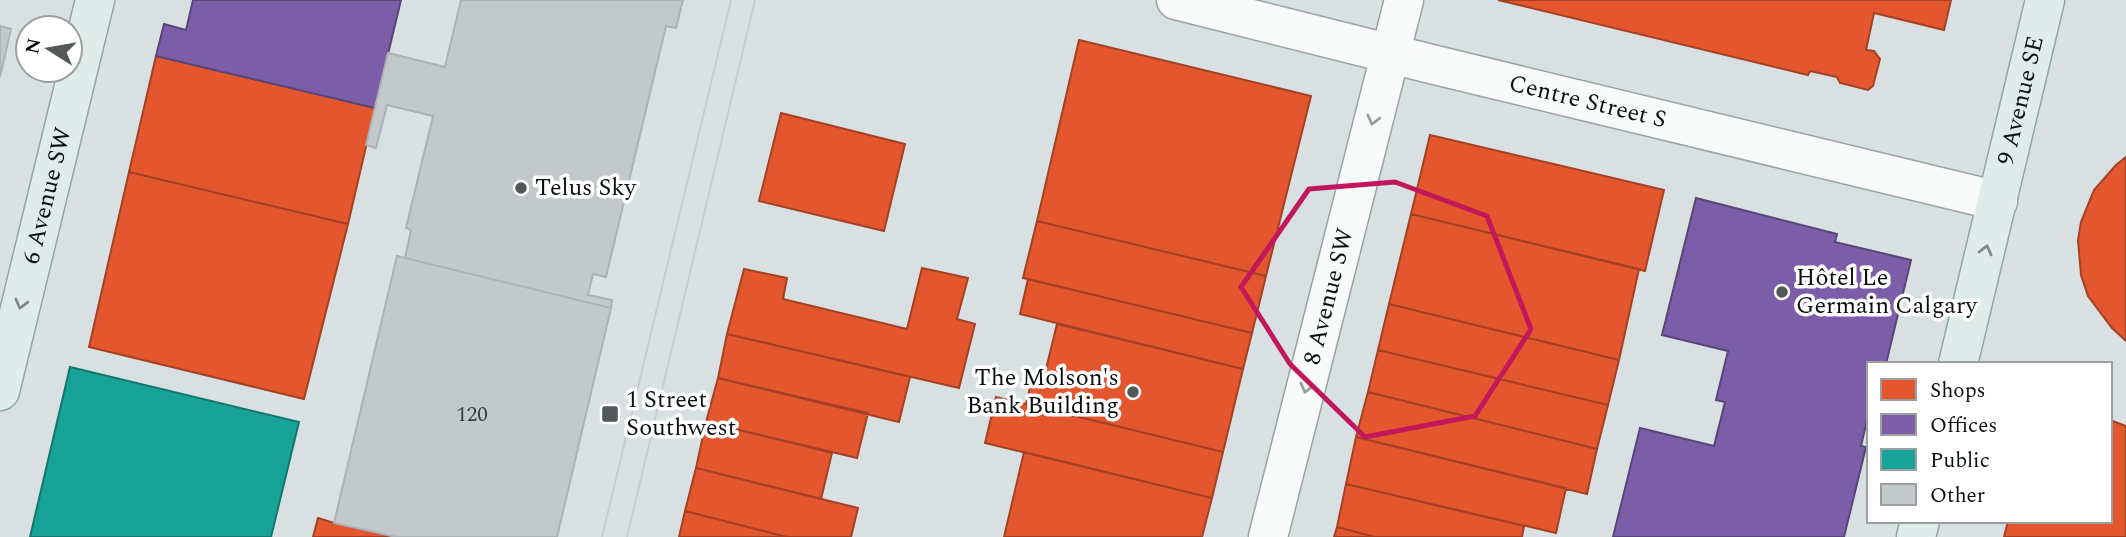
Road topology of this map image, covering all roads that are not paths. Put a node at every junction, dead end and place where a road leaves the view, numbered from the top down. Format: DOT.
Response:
graph roads {
  1 [pos="95,0"];
  2 [pos="1176,0"];
  3 [pos="1404,0"];
  4 [pos="2045,0"];
  5 [pos="1390,54"];
  6 [pos="1998,201"];
  7 [pos="1958,362"];
  8 [pos="0,391"];
  9 [pos="1268,537"];
  1 -- 8 [label="main road, 6 Avenue SW, one-way"];
  2 -- 5 [label="street, Centre Street S"];
  3 -- 5 [label="street, 8 Avenue SW"];
  4 -- 6 [label="main road, 9 Avenue SE"];
  5 -- 6 [label="street, Centre Street S"];
  5 -- 9 [label="street, 8 Avenue SW, one-way"];
  7 -- 6 [label="main road, 9 Avenue SE, one-way"];
}
